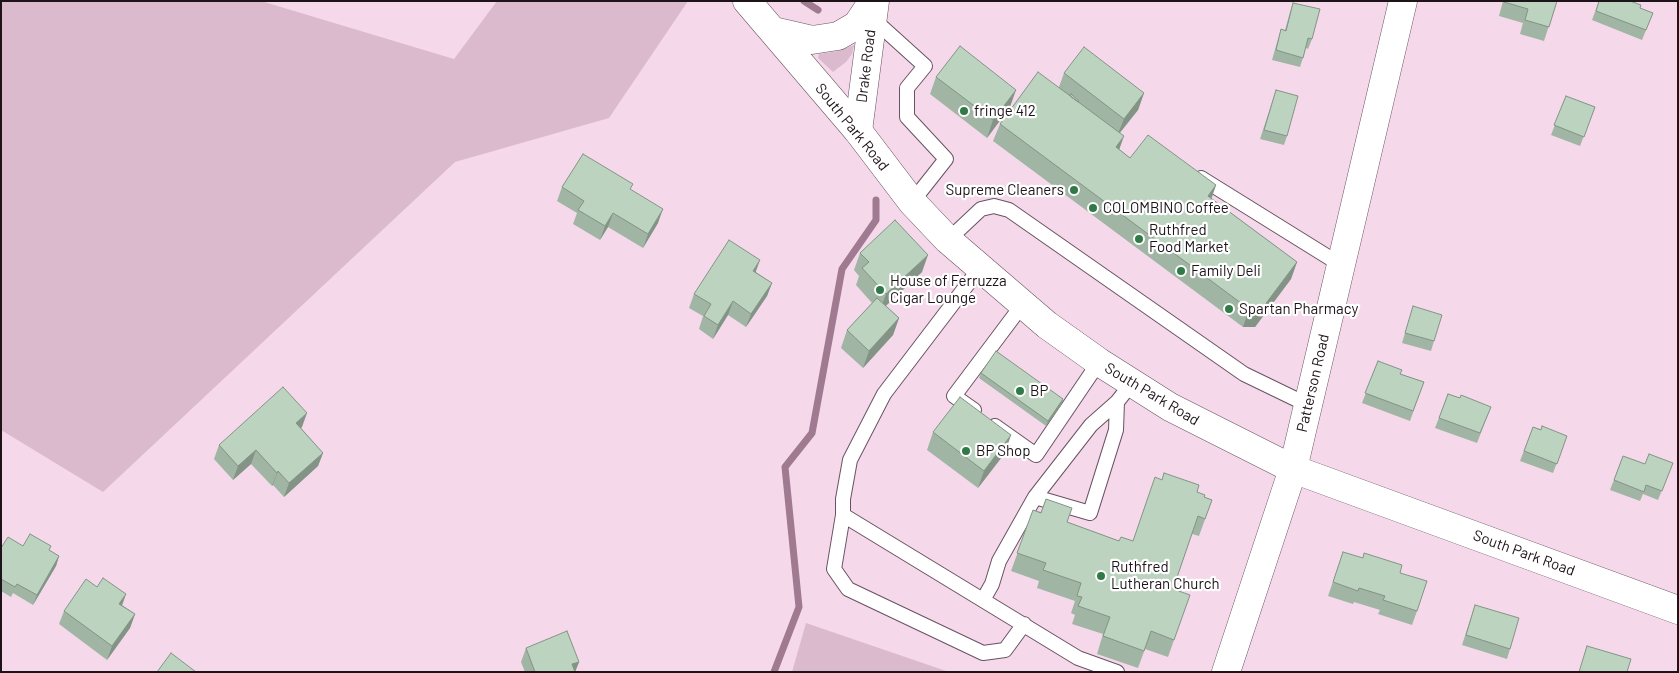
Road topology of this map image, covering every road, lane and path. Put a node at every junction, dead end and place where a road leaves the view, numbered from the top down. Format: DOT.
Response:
graph roads {
  1 [pos="747,1"];
  2 [pos="1403,1"];
  3 [pos="874,7"];
  4 [pos="773,31"];
  5 [pos="858,131"];
  6 [pos="1193,174"];
  7 [pos="912,202"];
  8 [pos="948,240"];
  9 [pos="1341,265"];
  10 [pos="980,268"];
  11 [pos="1023,304"];
  12 [pos="1099,362"];
  13 [pos="1125,393"];
  14 [pos="1308,405"];
  15 [pos="1293,469"];
  16 [pos="1035,497"];
  17 [pos="843,515"];
  18 [pos="983,600"];
  19 [pos="1678,610"];
  20 [pos="1024,624"];
  21 [pos="1116,672"];
  22 [pos="1226,672"];
  1 -- 4 [label="main road, South Park Road"];
  2 -- 9 [label="main road, Patterson Road"];
  3 -- 4 [label="main road"];
  3 -- 5 [label="main road, Drake Road"];
  3 -- 7 [label="lane"];
  4 -- 5 [label="main road, South Park Road"];
  5 -- 7 [label="main road, South Park Road"];
  6 -- 9 [label="lane"];
  7 -- 8 [label="main road, South Park Road"];
  8 -- 10 [label="main road, South Park Road"];
  8 -- 14 [label="lane"];
  9 -- 14 [label="main road, Patterson Road"];
  10 -- 11 [label="main road, South Park Road"];
  10 -- 17 [label="lane"];
  11 -- 12 [label="main road, South Park Road"];
  11 -- 12 [label="lane"];
  12 -- 13 [label="main road, South Park Road"];
  13 -- 15 [label="main road, South Park Road"];
  13 -- 16 [label="lane"];
  13 -- 16 [label="lane"];
  14 -- 15 [label="main road, Patterson Road"];
  15 -- 19 [label="main road, South Park Road"];
  15 -- 22 [label="main road, Patterson Road"];
  16 -- 18 [label="lane"];
  17 -- 18 [label="lane"];
  17 -- 20 [label="lane"];
  18 -- 20 [label="lane"];
  20 -- 21 [label="lane"];
}
